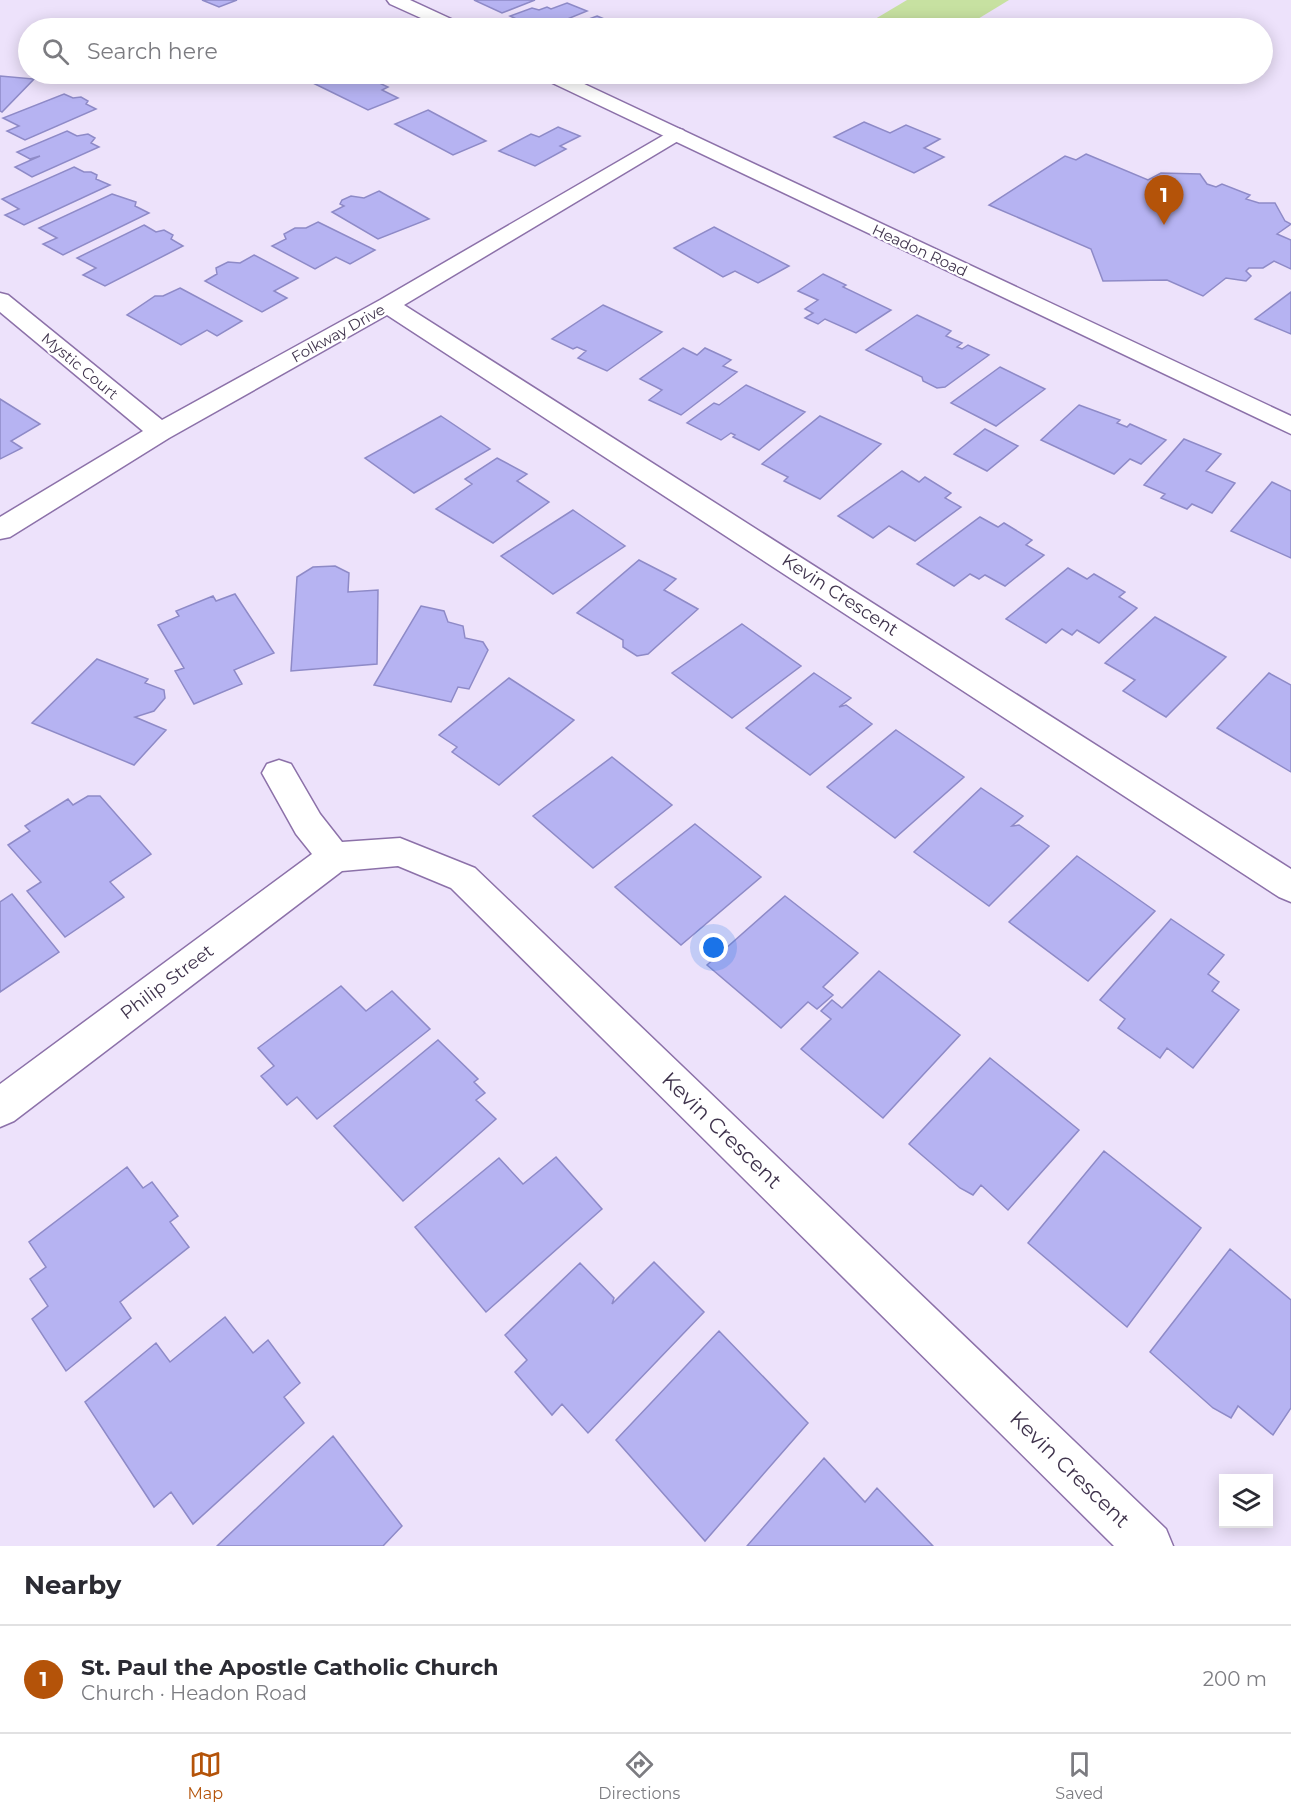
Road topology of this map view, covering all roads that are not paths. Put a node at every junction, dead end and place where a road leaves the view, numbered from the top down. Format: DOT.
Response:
graph roads {
  1 [pos="396,0"];
  2 [pos="435,18"];
  3 [pos="570,84"];
  4 [pos="676,134"];
  5 [pos="0,300"];
  6 [pos="387,305"];
  7 [pos="1291,426"];
  8 [pos="160,432"];
  9 [pos="0,530"];
  10 [pos="279,773"];
  11 [pos="334,857"];
  12 [pos="1291,887"];
  13 [pos="0,1108"];
  14 [pos="1149,1546"];
  1 -- 2 [label="street"];
  3 -- 4 [label="street, Headon Road"];
  4 -- 6 [label="street, Folkway Drive"];
  4 -- 7 [label="street, Headon Road"];
  5 -- 8 [label="street, Mystic Court"];
  6 -- 8 [label="street, Folkway Drive"];
  6 -- 12 [label="street, Kevin Crescent"];
  8 -- 9 [label="street, Folkway Drive"];
  10 -- 11 [label="street"];
  11 -- 13 [label="street, Philip Street"];
  11 -- 14 [label="street, Kevin Crescent"];
}
